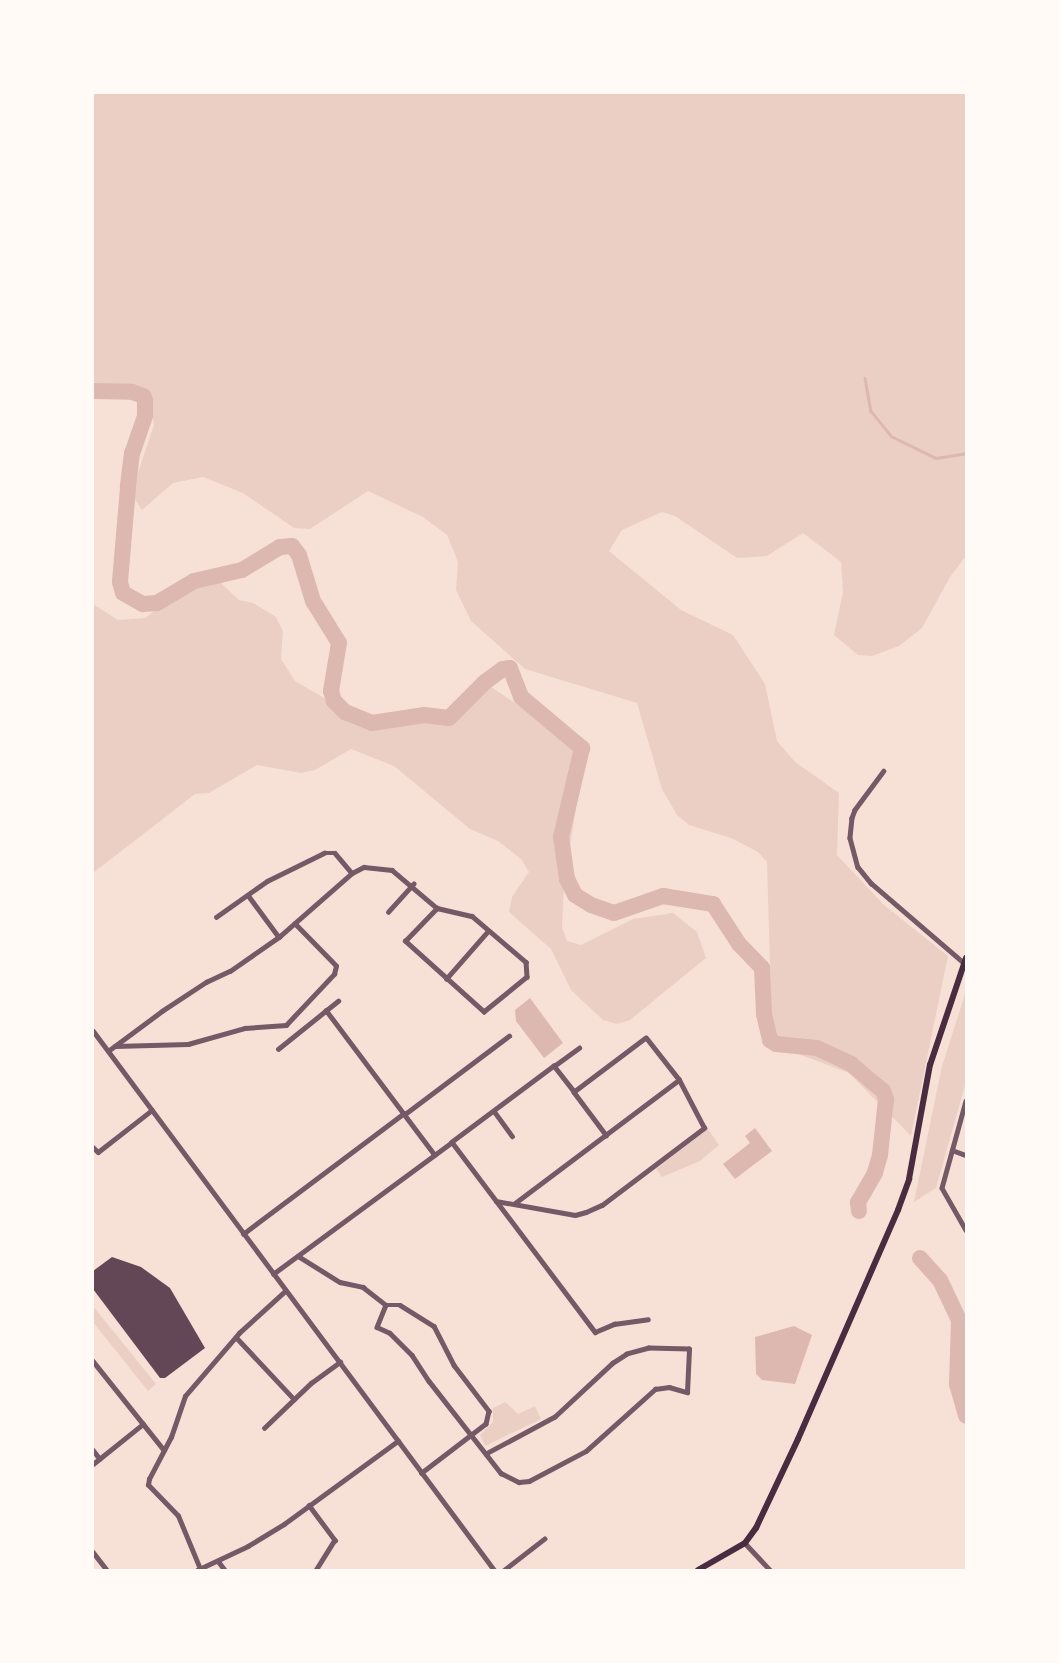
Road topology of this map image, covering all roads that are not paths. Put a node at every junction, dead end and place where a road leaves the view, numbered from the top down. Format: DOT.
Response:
graph roads {
  1 [pos="884,771"];
  2 [pos="352,873"];
  3 [pos="413,884"];
  4 [pos="248,895"];
  5 [pos="437,908"];
  6 [pos="388,912"];
  7 [pos="216,917"];
  8 [pos="295,923"];
  9 [pos="488,931"];
  10 [pos="279,937"];
  11 [pos="965,962"];
  12 [pos="446,978"];
  13 [pos="338,1001"];
  14 [pos="326,1010"];
  15 [pos="93,1031"];
  16 [pos="509,1037"];
  17 [pos="114,1046"];
  18 [pos="579,1048"];
  19 [pos="278,1049"];
  20 [pos="108,1051"];
  21 [pos="554,1066"];
  22 [pos="679,1080"];
  23 [pos="574,1092"];
  24 [pos="966,1102"];
  25 [pos="152,1110"];
  26 [pos="494,1111"];
  27 [pos="404,1114"];
  28 [pos="606,1135"];
  29 [pos="512,1136"];
  30 [pos="452,1142"];
  31 [pos="93,1147"];
  32 [pos="952,1150"];
  33 [pos="435,1155"];
  34 [pos="966,1155"];
  35 [pos="496,1201"];
  36 [pos="515,1203"];
  37 [pos="966,1230"];
  38 [pos="243,1234"];
  39 [pos="298,1256"];
  40 [pos="273,1274"];
  41 [pos="285,1291"];
  42 [pos="386,1304"];
  43 [pos="648,1320"];
  44 [pos="236,1337"];
  45 [pos="340,1362"];
  46 [pos="93,1363"];
  47 [pos="294,1399"];
  48 [pos="143,1424"];
  49 [pos="264,1428"];
  50 [pos="472,1436"];
  51 [pos="398,1441"];
  52 [pos="93,1450"];
  53 [pos="164,1451"];
  54 [pos="486,1454"];
  55 [pos="100,1459"];
  56 [pos="93,1464"];
  57 [pos="422,1473"];
  58 [pos="309,1505"];
  59 [pos="544,1539"];
  60 [pos="745,1543"];
  61 [pos="93,1552"];
  62 [pos="218,1560"];
  63 [pos="107,1570"];
  64 [pos="198,1570"];
  65 [pos="225,1570"];
  66 [pos="316,1570"];
  67 [pos="494,1570"];
  68 [pos="504,1570"];
  69 [pos="698,1570"];
  70 [pos="770,1570"];
  1 -- 11 [label="street"];
  2 -- 3 [label="street"];
  2 -- 4 [label="street"];
  2 -- 8 [label="street"];
  3 -- 5 [label="street"];
  3 -- 6 [label="street"];
  4 -- 7 [label="street"];
  4 -- 10 [label="street"];
  5 -- 9 [label="street"];
  5 -- 12 [label="street"];
  8 -- 10 [label="street"];
  8 -- 17 [label="street"];
  9 -- 12 [label="street"];
  9 -- 12 [label="street"];
  10 -- 17 [label="street"];
  11 -- 60 [label="main road"];
  13 -- 14 [label="street"];
  14 -- 19 [label="street"];
  14 -- 27 [label="street"];
  15 -- 20 [label="street"];
  16 -- 27 [label="street"];
  17 -- 20 [label="street"];
  18 -- 21 [label="street"];
  20 -- 25 [label="street"];
  21 -- 23 [label="street"];
  21 -- 26 [label="street"];
  22 -- 23 [label="street"];
  22 -- 28 [label="street"];
  22 -- 36 [label="street"];
  23 -- 28 [label="street"];
  24 -- 32 [label="street"];
  25 -- 31 [label="street"];
  25 -- 38 [label="street"];
  26 -- 29 [label="street"];
  26 -- 30 [label="street"];
  27 -- 33 [label="street"];
  27 -- 38 [label="street"];
  28 -- 36 [label="street"];
  30 -- 33 [label="street"];
  30 -- 35 [label="street"];
  32 -- 34 [label="street"];
  32 -- 37 [label="street"];
  33 -- 39 [label="street"];
  35 -- 36 [label="street"];
  35 -- 43 [label="street"];
  38 -- 40 [label="street"];
  39 -- 40 [label="street"];
  39 -- 42 [label="street"];
  40 -- 41 [label="street"];
  41 -- 44 [label="street"];
  41 -- 45 [label="street"];
  42 -- 50 [label="street"];
  42 -- 50 [label="street"];
  44 -- 47 [label="street"];
  44 -- 53 [label="street"];
  45 -- 47 [label="street"];
  45 -- 51 [label="street"];
  46 -- 48 [label="street"];
  47 -- 49 [label="street"];
  48 -- 53 [label="street"];
  48 -- 55 [label="street"];
  50 -- 54 [label="street"];
  50 -- 57 [label="street"];
  51 -- 57 [label="street"];
  51 -- 58 [label="street"];
  52 -- 55 [label="street"];
  53 -- 64 [label="street"];
  54 -- 54 [label="street"];
  55 -- 56 [label="street"];
  57 -- 67 [label="street"];
  58 -- 62 [label="street"];
  58 -- 66 [label="street"];
  59 -- 68 [label="street"];
  60 -- 69 [label="main road"];
  60 -- 70 [label="street"];
  61 -- 63 [label="street"];
  62 -- 64 [label="street"];
  62 -- 65 [label="street"];
}
